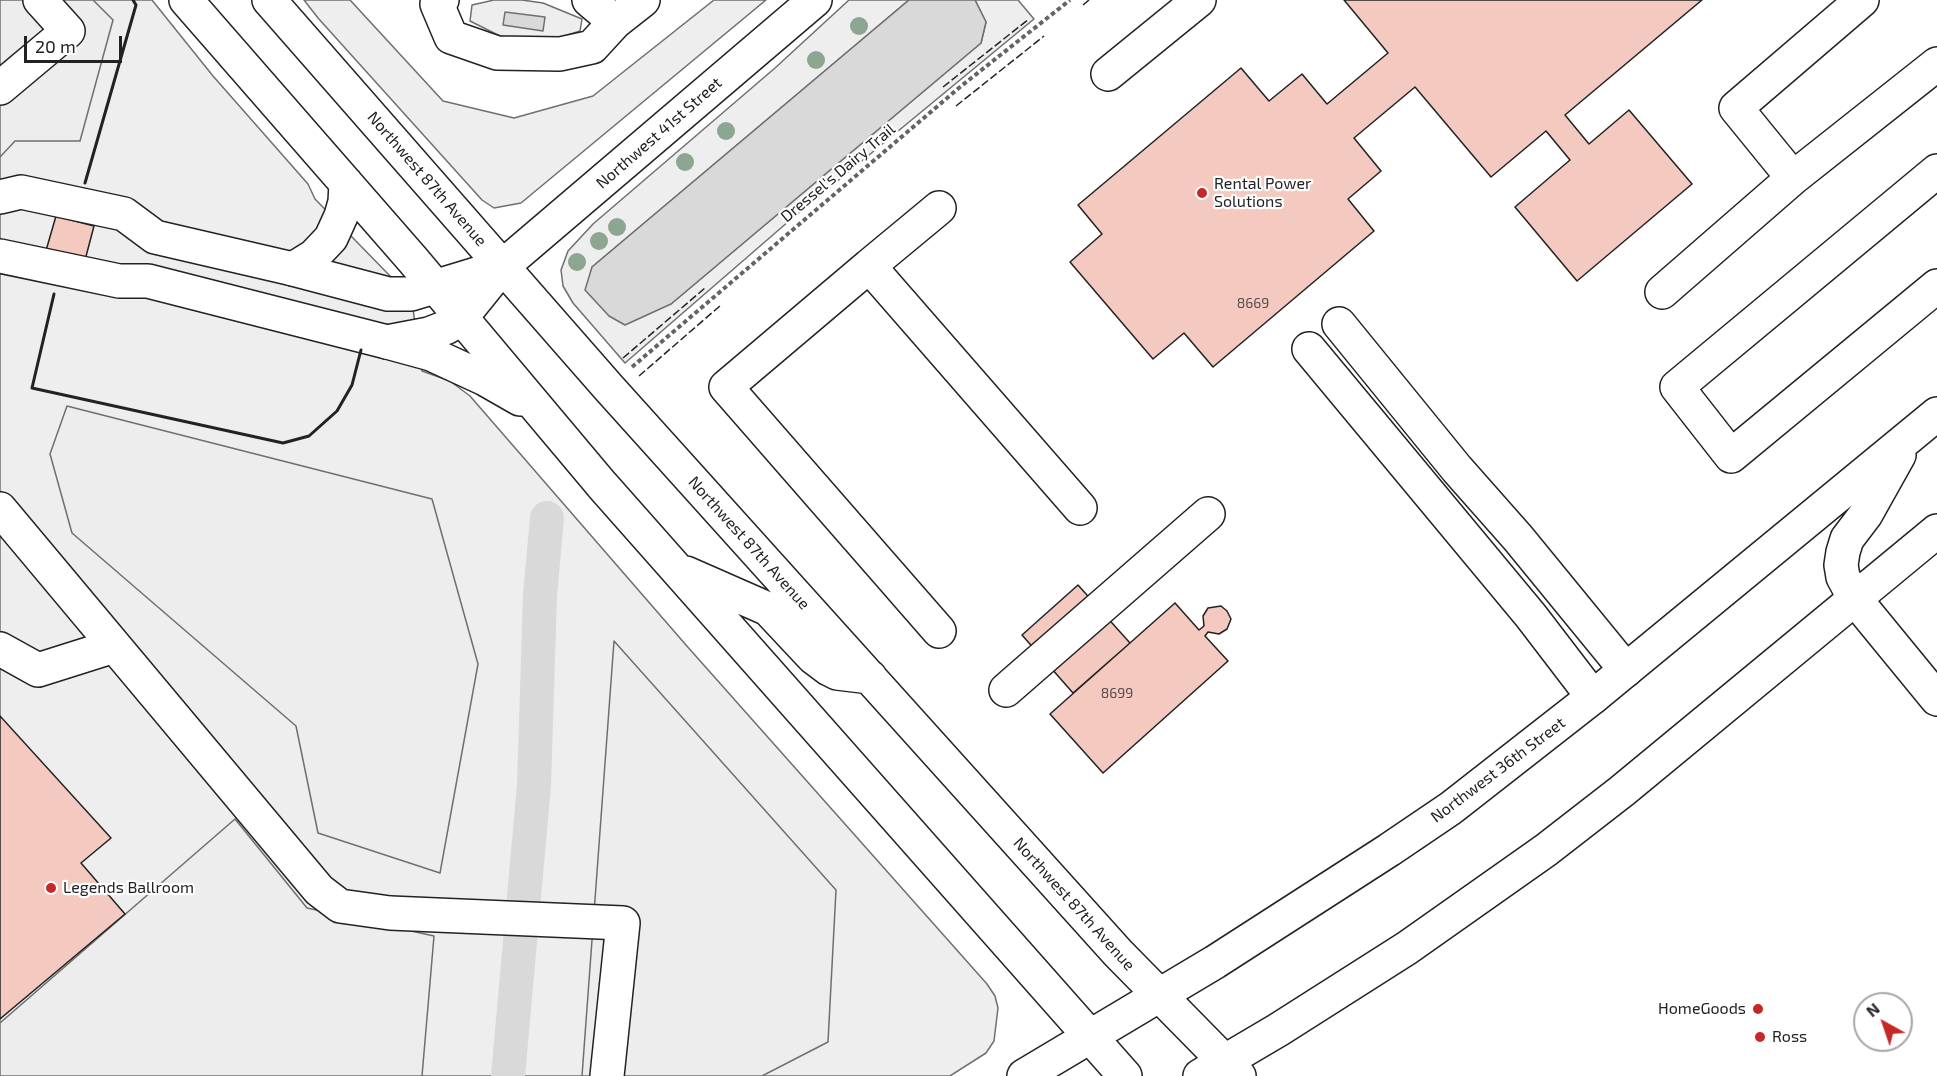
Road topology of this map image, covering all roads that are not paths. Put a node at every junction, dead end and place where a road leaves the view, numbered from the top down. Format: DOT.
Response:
graph roads {
  1 [pos="40,0"];
  2 [pos="186,0"];
  3 [pos="269,0"];
  4 [pos="441,0"];
  5 [pos="590,0"];
  6 [pos="643,0"];
  7 [pos="815,0"];
  8 [pos="1199,0"];
  9 [pos="1862,0"];
  10 [pos="615,22"];
  11 [pos="1937,64"];
  12 [pos="1108,74"];
  13 [pos="0,88"];
  14 [pos="1937,171"];
  15 [pos="1793,178"];
  16 [pos="346,183"];
  17 [pos="0,197"];
  18 [pos="939,208"];
  19 [pos="0,256"];
  20 [pos="503,266"];
  21 [pos="868,266"];
  22 [pos="293,269"];
  23 [pos="1937,286"];
  24 [pos="436,287"];
  25 [pos="1662,292"];
  26 [pos="461,318"];
  27 [pos="1339,324"];
  28 [pos="387,342"];
  29 [pos="1309,349"];
  30 [pos="535,407"];
  31 [pos="1937,414"];
  32 [pos="1909,437"];
  33 [pos="1080,508"];
  34 [pos="0,509"];
  35 [pos="1208,514"];
  36 [pos="1937,531"];
  37 [pos="676,569"];
  38 [pos="1855,599"];
  39 [pos="939,632"];
  40 [pos="114,646"];
  41 [pos="0,649"];
  42 [pos="1626,670"];
  43 [pos="870,677"];
  44 [pos="1006,690"];
  45 [pos="1593,697"];
  46 [pos="1937,699"];
  47 [pos="1159,994"];
  48 [pos="1090,1037"];
  49 [pos="1221,1071"];
  50 [pos="608,1076"];
  51 [pos="1024,1076"];
  52 [pos="1125,1076"];
  1 -- 13 [label="main road"];
  2 -- 16 [label="main road"];
  3 -- 20 [label="main road, Northwest 87th Avenue"];
  4 -- 10 [label="main road"];
  5 -- 10 [label="main road"];
  6 -- 10 [label="main road"];
  7 -- 20 [label="main road, Northwest 41st Street"];
  8 -- 12 [label="main road"];
  9 -- 15 [label="main road"];
  11 -- 15 [label="main road"];
  14 -- 23 [label="main road"];
  15 -- 25 [label="main road"];
  16 -- 22 [label="main road"];
  16 -- 24 [label="main road"];
  17 -- 22 [label="main road, Northwest 41st Street"];
  18 -- 21 [label="main road"];
  19 -- 28 [label="main road, Northwest 41st Street"];
  20 -- 24 [label="main road, Northwest 41st Street"];
  20 -- 26 [label="main road, Northwest 41st Street"];
  20 -- 43 [label="main road, Northwest 87th Avenue"];
  21 -- 33 [label="main road"];
  21 -- 39 [label="main road"];
  22 -- 24 [label="main road, Northwest 41st Street"];
  24 -- 26 [label="main road"];
  26 -- 28 [label="main road, Northwest 41st Street"];
  26 -- 30 [label="main road"];
  27 -- 42 [label="main road"];
  28 -- 30 [label="main road"];
  29 -- 45 [label="main road"];
  30 -- 37 [label="main road"];
  31 -- 32 [label="main road, Northwest 36th Street"];
  32 -- 38 [label="main road"];
  32 -- 42 [label="main road, Northwest 36th Street"];
  34 -- 40 [label="main road"];
  35 -- 44 [label="main road"];
  36 -- 38 [label="main road"];
  37 -- 43 [label="main road"];
  37 -- 48 [label="main road"];
  38 -- 46 [label="main road"];
  38 -- 49 [label="main road"];
  40 -- 41 [label="main road"];
  40 -- 50 [label="main road"];
  42 -- 45 [label="main road, Northwest 36th Street"];
  43 -- 47 [label="main road, Northwest 87th Avenue"];
  45 -- 47 [label="main road, Northwest 36th Street"];
  47 -- 48 [label="main road, Northwest 36th Street"];
  47 -- 49 [label="main road, Northwest 87th Avenue"];
  48 -- 51 [label="main road, Northwest 36th Street"];
  48 -- 52 [label="main road"];
}
